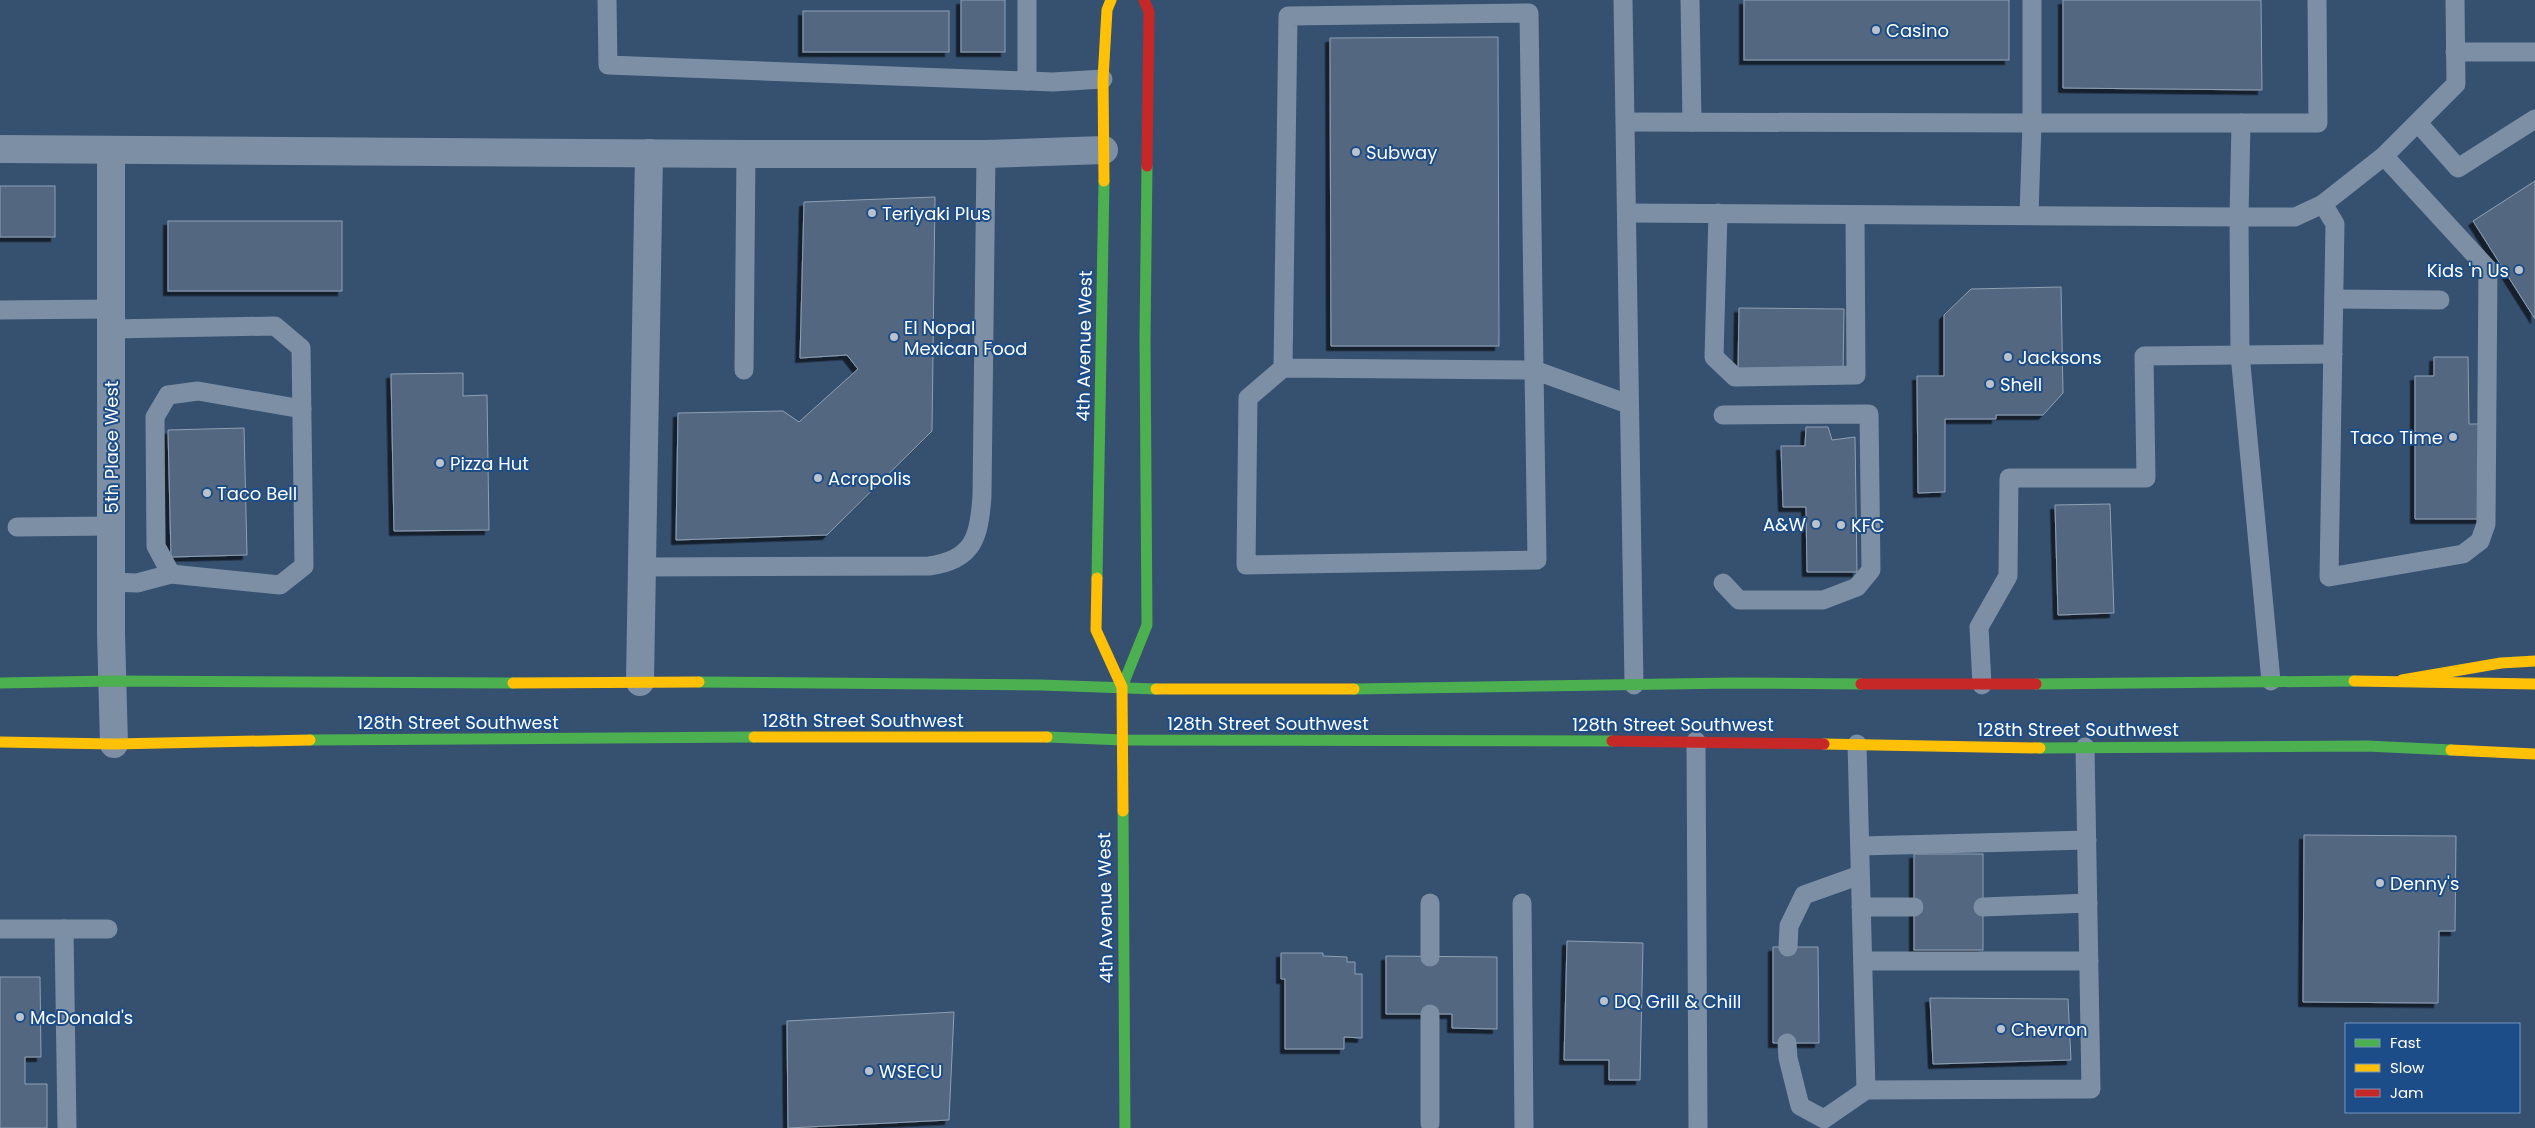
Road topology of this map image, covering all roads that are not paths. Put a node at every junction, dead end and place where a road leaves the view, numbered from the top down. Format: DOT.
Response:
graph roads {
  1 [pos="607,0"];
  2 [pos="1027,0"];
  3 [pos="1111,0"];
  4 [pos="1144,0"];
  5 [pos="1623,0"];
  6 [pos="1690,0"];
  7 [pos="2032,0"];
  8 [pos="2317,0"];
  9 [pos="2455,0"];
  10 [pos="2456,52"];
  11 [pos="2535,52"];
  12 [pos="1103,79"];
  13 [pos="1027,81"];
  14 [pos="2535,119"];
  15 [pos="1626,122"];
  16 [pos="1692,122"];
  17 [pos="2032,123"];
  18 [pos="2241,123"];
  19 [pos="2418,123"];
  20 [pos="0,149"];
  21 [pos="111,150"];
  22 [pos="1104,150"];
  23 [pos="649,153"];
  24 [pos="746,154"];
  25 [pos="986,154"];
  26 [pos="2384,156"];
  27 [pos="2323,204"];
  28 [pos="1627,213"];
  29 [pos="1718,213"];
  30 [pos="1855,215"];
  31 [pos="2029,215"];
  32 [pos="2238,217"];
  33 [pos="2334,299"];
  34 [pos="2440,300"];
  35 [pos="0,310"];
  36 [pos="111,319"];
  37 [pos="2240,354"];
  38 [pos="2333,354"];
  39 [pos="1283,368"];
  40 [pos="744,370"];
  41 [pos="1534,370"];
  42 [pos="1628,404"];
  43 [pos="302,409"];
  44 [pos="1723,415"];
  45 [pos="111,526"];
  46 [pos="17,527"];
  47 [pos="642,567"];
  48 [pos="171,574"];
  49 [pos="111,582"];
  50 [pos="1723,583"];
  51 [pos="2535,661"];
  52 [pos="2402,680"];
  53 [pos="112,681"];
  54 [pos="2271,681"];
  55 [pos="640,682"];
  56 [pos="0,683"];
  57 [pos="1982,684"];
  58 [pos="2535,684"];
  59 [pos="1634,685"];
  60 [pos="1122,687"];
  61 [pos="1124,740"];
  62 [pos="1696,741"];
  63 [pos="0,742"];
  64 [pos="114,744"];
  65 [pos="1857,744"];
  66 [pos="2085,747"];
  67 [pos="2535,754"];
  68 [pos="2087,840"];
  69 [pos="1860,846"];
  70 [pos="1860,875"];
  71 [pos="1430,903"];
  72 [pos="1522,903"];
  73 [pos="2088,903"];
  74 [pos="1914,906"];
  75 [pos="1983,906"];
  76 [pos="1861,907"];
  77 [pos="0,929"];
  78 [pos="64,929"];
  79 [pos="108,929"];
  80 [pos="1788,947"];
  81 [pos="1430,957"];
  82 [pos="1863,961"];
  83 [pos="2089,961"];
  84 [pos="1430,1014"];
  85 [pos="1787,1043"];
  86 [pos="1866,1090"];
  87 [pos="1430,1123"];
  88 [pos="67,1128"];
  89 [pos="1125,1128"];
  90 [pos="1524,1128"];
  91 [pos="1698,1128"];
  1 -- 13 [label="lane"];
  2 -- 13 [label="lane"];
  3 -- 12 [label="main road, 4th Avenue West"];
  4 -- 60 [label="main road, 4th Avenue West"];
  5 -- 15 [label="lane"];
  6 -- 16 [label="lane"];
  7 -- 17 [label="lane"];
  8 -- 18 [label="lane"];
  9 -- 10 [label="lane"];
  10 -- 11 [label="lane"];
  10 -- 19 [label="lane"];
  12 -- 13 [label="lane"];
  12 -- 22 [label="main road, 4th Avenue West"];
  14 -- 19 [label="lane"];
  15 -- 16 [label="lane"];
  15 -- 28 [label="lane"];
  16 -- 17 [label="lane"];
  17 -- 18 [label="lane"];
  17 -- 31 [label="lane"];
  18 -- 32 [label="lane"];
  19 -- 26 [label="lane"];
  20 -- 21 [label="street"];
  21 -- 23 [label="street"];
  21 -- 36 [label="street, 5th Place West"];
  22 -- 25 [label="street"];
  22 -- 60 [label="main road, 4th Avenue West"];
  23 -- 24 [label="street"];
  23 -- 47 [label="street"];
  24 -- 25 [label="street"];
  24 -- 40 [label="lane"];
  25 -- 47 [label="lane"];
  26 -- 27 [label="lane"];
  26 -- 38 [label="lane"];
  27 -- 32 [label="lane"];
  27 -- 33 [label="lane"];
  28 -- 29 [label="lane"];
  28 -- 42 [label="lane"];
  29 -- 30 [label="lane"];
  29 -- 30 [label="lane"];
  30 -- 31 [label="lane"];
  31 -- 32 [label="lane"];
  32 -- 37 [label="lane"];
  33 -- 34 [label="lane"];
  33 -- 38 [label="lane"];
  35 -- 36 [label="lane"];
  36 -- 43 [label="lane"];
  36 -- 45 [label="street, 5th Place West"];
  37 -- 38 [label="lane"];
  37 -- 54 [label="lane"];
  37 -- 57 [label="lane"];
  39 -- 41 [label="lane"];
  39 -- 41 [label="lane"];
  39 -- 41 [label="lane"];
  41 -- 42 [label="lane"];
  42 -- 59 [label="lane"];
  43 -- 48 [label="lane"];
  43 -- 48 [label="lane"];
  44 -- 50 [label="lane"];
  45 -- 46 [label="lane"];
  45 -- 49 [label="street, 5th Place West"];
  47 -- 55 [label="street"];
  48 -- 49 [label="lane"];
  49 -- 53 [label="street, 5th Place West"];
  51 -- 52 [label="main road"];
  52 -- 54 [label="main road, 128th Street Southwest"];
  52 -- 58 [label="main road, 128th Street Southwest"];
  53 -- 55 [label="main road, 128th Street Southwest"];
  53 -- 56 [label="main road, 128th Street Southwest"];
  53 -- 64 [label="street, 5th Place West"];
  54 -- 57 [label="main road, 128th Street Southwest"];
  55 -- 60 [label="main road, 128th Street Southwest"];
  57 -- 59 [label="main road, 128th Street Southwest"];
  59 -- 60 [label="main road, 128th Street Southwest"];
  60 -- 61 [label="main road, 4th Avenue West"];
  61 -- 62 [label="main road, 128th Street Southwest"];
  61 -- 64 [label="main road, 128th Street Southwest"];
  61 -- 89 [label="main road, 4th Avenue West"];
  62 -- 65 [label="main road, 128th Street Southwest"];
  62 -- 91 [label="lane"];
  63 -- 64 [label="main road, 128th Street Southwest"];
  65 -- 66 [label="main road, 128th Street Southwest"];
  65 -- 69 [label="lane"];
  66 -- 67 [label="main road, 128th Street Southwest"];
  66 -- 68 [label="lane"];
  68 -- 69 [label="lane"];
  68 -- 73 [label="lane"];
  69 -- 70 [label="lane"];
  70 -- 76 [label="lane"];
  70 -- 80 [label="lane"];
  71 -- 81 [label="lane"];
  72 -- 90 [label="lane"];
  73 -- 75 [label="lane"];
  73 -- 83 [label="lane"];
  74 -- 76 [label="lane"];
  76 -- 82 [label="lane"];
  77 -- 78 [label="lane"];
  78 -- 79 [label="lane"];
  78 -- 88 [label="lane"];
  82 -- 83 [label="lane"];
  82 -- 86 [label="lane"];
  83 -- 86 [label="lane"];
  84 -- 87 [label="lane"];
  85 -- 86 [label="lane"];
}
